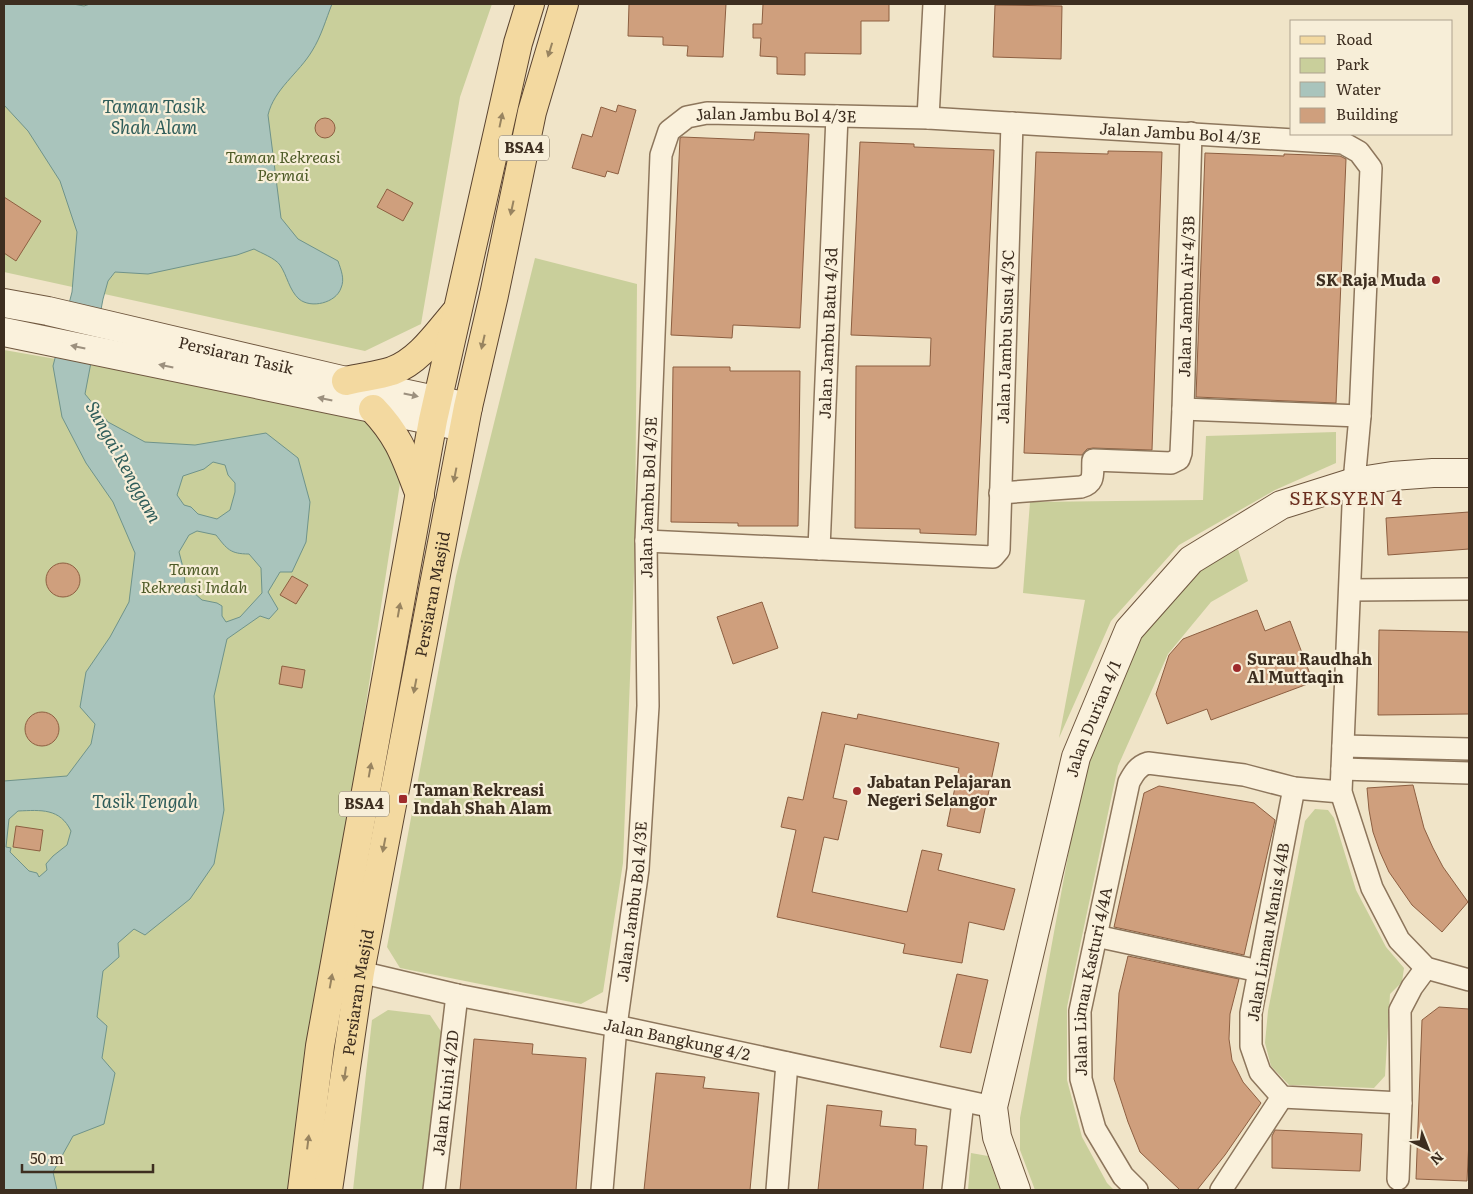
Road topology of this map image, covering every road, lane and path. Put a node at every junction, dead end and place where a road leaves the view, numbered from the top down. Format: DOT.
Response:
graph roads {
  1 [pos="530,4"];
  2 [pos="564,4"];
  3 [pos="934,4"];
  4 [pos="837,116"];
  5 [pos="928,118"];
  6 [pos="1012,123"];
  7 [pos="1191,133"];
  8 [pos="4,303"];
  9 [pos="459,309"];
  10 [pos="4,332"];
  11 [pos="346,381"];
  12 [pos="373,408"];
  13 [pos="1183,409"];
  14 [pos="436,410"];
  15 [pos="1360,416"];
  16 [pos="466,417"];
  17 [pos="1469,473"];
  18 [pos="1354,482"];
  19 [pos="1000,493"];
  20 [pos="420,494"];
  21 [pos="646,541"];
  22 [pos="819,549"];
  23 [pos="1469,589"];
  24 [pos="1350,590"];
  25 [pos="1344,746"];
  26 [pos="1469,749"];
  27 [pos="1342,769"];
  28 [pos="1469,773"];
  29 [pos="1294,788"];
  30 [pos="1341,792"];
  31 [pos="1096,936"];
  32 [pos="1426,968"];
  33 [pos="1258,971"];
  34 [pos="360,972"];
  35 [pos="1469,980"];
  36 [pos="457,995"];
  37 [pos="616,1026"];
  38 [pos="787,1063"];
  39 [pos="1282,1097"];
  40 [pos="963,1101"];
  41 [pos="1401,1103"];
  42 [pos="993,1106"];
  43 [pos="1398,1179"];
  44 [pos="302,1190"];
  45 [pos="328,1190"];
  46 [pos="434,1190"];
  47 [pos="602,1190"];
  48 [pos="777,1190"];
  49 [pos="954,1190"];
  50 [pos="1016,1190"];
  51 [pos="1137,1190"];
  52 [pos="1220,1190"];
  9 -- 1 [label="main road, Persiaran Masjid / BSA4, one-way"];
  2 -- 16 [label="main road, Persiaran Masjid / BSA4, one-way"];
  3 -- 5 [label="street"];
  4 -- 5 [label="street, Jalan Jambu Bol 4/3E"];
  4 -- 21 [label="street, Jalan Jambu Bol 4/3E"];
  4 -- 22 [label="street, Jalan Jambu Batu 4/3d"];
  5 -- 6 [label="street, Jalan Jambu Bol 4/3E"];
  6 -- 7 [label="street, Jalan Jambu Bol 4/3E"];
  6 -- 19 [label="street, Jalan Jambu Susu 4/3C"];
  7 -- 13 [label="street, Jalan Jambu Air 4/3B"];
  7 -- 15 [label="street, Jalan Jambu Bol 4/3E"];
  8 -- 11 [label="street, Persiaran Tasik"];
  9 -- 11 [label="main road"];
  9 -- 14 [label="main road, Persiaran Masjid / BSA4"];
  12 -- 10 [label="street, Persiaran Tasik, one-way"];
  11 -- 14 [label="street, Persiaran Tasik, one-way"];
  12 -- 14 [label="street, Persiaran Tasik"];
  12 -- 20 [label="main road"];
  13 -- 15 [label="street"];
  13 -- 19 [label="street, Jalan Jambu Air 4/3B"];
  14 -- 16 [label="street, Persiaran Tasik"];
  14 -- 20 [label="main road, Persiaran Masjid / BSA4"];
  15 -- 18 [label="street, Jalan Jambu Bol 4/3E"];
  16 -- 34 [label="main road, Persiaran Masjid / BSA4, one-way"];
  17 -- 18 [label="street, Jalan Durian 4/1"];
  18 -- 24 [label="street, Jalan Jambu Bol 4/3E"];
  18 -- 42 [label="street, Jalan Durian 4/1"];
  19 -- 22 [label="street, Jalan Jambu Susu 4/3C"];
  44 -- 20 [label="main road, Persiaran Masjid / BSA4, one-way"];
  21 -- 22 [label="street"];
  21 -- 37 [label="street, Jalan Jambu Bol 4/3E"];
  23 -- 24 [label="street"];
  24 -- 25 [label="street, Jalan Jambu Bol 4/3E"];
  25 -- 26 [label="street"];
  25 -- 27 [label="street, Jalan Jambu Bol 4/3E"];
  27 -- 28 [label="street"];
  27 -- 30 [label="street, Jalan Jambu Bol 4/3E"];
  29 -- 30 [label="street"];
  29 -- 31 [label="street, Jalan Limau Kasturi 4/4A"];
  29 -- 33 [label="street, Jalan Limau Manis 4/4B"];
  30 -- 32 [label="street"];
  31 -- 33 [label="street"];
  31 -- 51 [label="street, Jalan Limau Kasturi 4/4A"];
  32 -- 35 [label="street"];
  32 -- 41 [label="street"];
  33 -- 39 [label="street, Jalan Limau Manis 4/4B"];
  34 -- 36 [label="street, Jalan Bangkung 4/2"];
  34 -- 45 [label="main road, Persiaran Masjid / BSA4, one-way"];
  36 -- 37 [label="street, Jalan Bangkung 4/2"];
  36 -- 46 [label="street, Jalan Kuini 4/2D"];
  37 -- 38 [label="street, Jalan Bangkung 4/2"];
  37 -- 47 [label="street, Jalan Jambu Bol 4/3E"];
  38 -- 40 [label="street, Jalan Bangkung 4/2"];
  38 -- 48 [label="street"];
  39 -- 41 [label="street"];
  39 -- 52 [label="street"];
  40 -- 42 [label="street, Jalan Bangkung 4/2"];
  40 -- 49 [label="street"];
  41 -- 43 [label="street"];
  42 -- 50 [label="street, Jalan Durian 4/1"];
}
